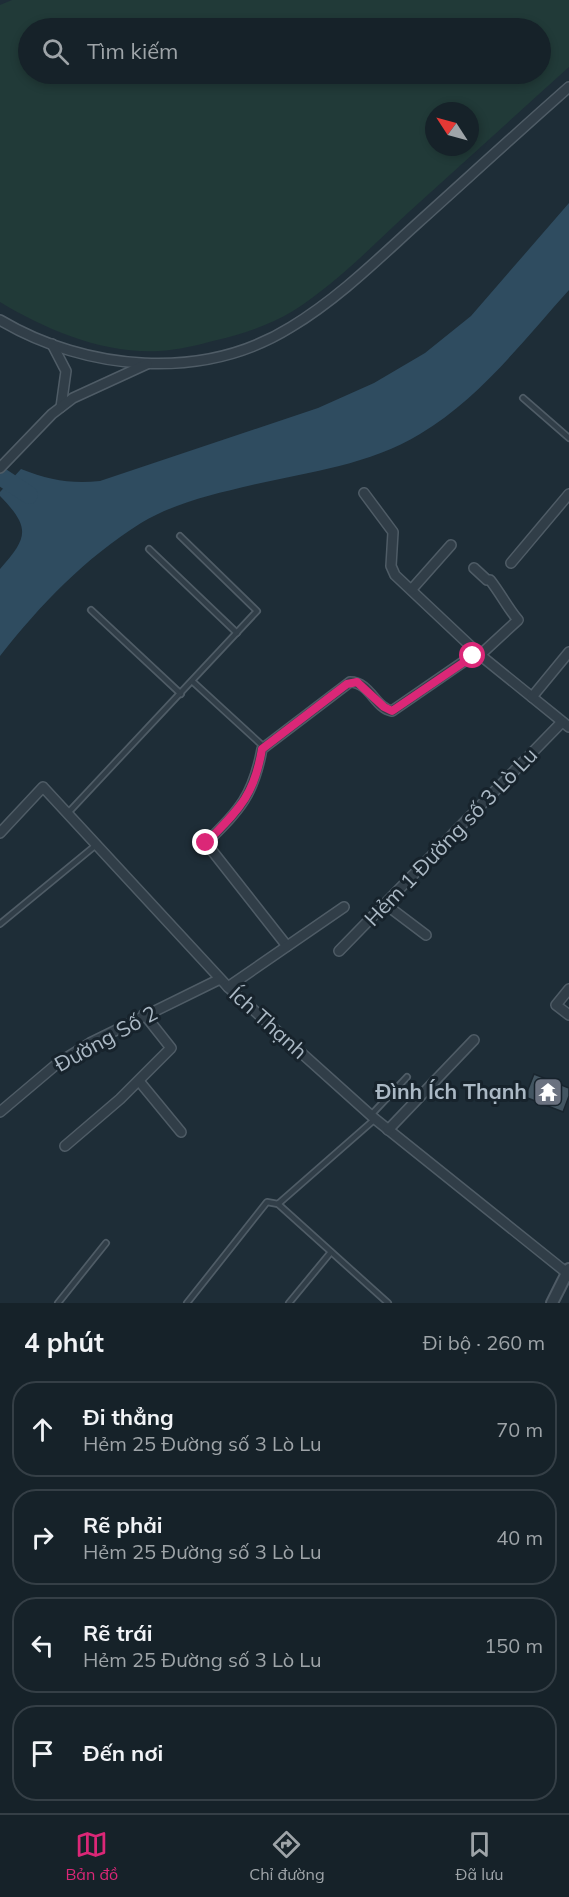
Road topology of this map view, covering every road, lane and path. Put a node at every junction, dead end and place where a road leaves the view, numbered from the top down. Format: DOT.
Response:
graph roads {
  1 [pos="569,87"];
  2 [pos="0,321"];
  3 [pos="51,344"];
  4 [pos="149,363"];
  5 [pos="523,398"];
  6 [pos="61,407"];
  7 [pos="569,438"];
  8 [pos="0,468"];
  9 [pos="364,493"];
  10 [pos="569,494"];
  11 [pos="180,536"];
  12 [pos="451,545"];
  13 [pos="149,549"];
  14 [pos="511,563"];
  15 [pos="474,568"];
  16 [pos="412,589"];
  17 [pos="91,610"];
  18 [pos="237,633"];
  19 [pos="569,652"];
  20 [pos="480,655"];
  21 [pos="192,681"];
  22 [pos="180,694"];
  23 [pos="532,697"];
  24 [pos="566,725"];
  25 [pos="264,747"];
  26 [pos="68,814"];
  27 [pos="0,833"];
  28 [pos="96,845"];
  29 [pos="385,904"];
  30 [pos="344,907"];
  31 [pos="0,924"];
  32 [pos="426,934"];
  33 [pos="287,946"];
  34 [pos="339,951"];
  35 [pos="220,979"];
  36 [pos="228,987"];
  37 [pos="569,988"];
  38 [pos="144,1014"];
  39 [pos="569,1015"];
  40 [pos="474,1040"];
  41 [pos="407,1077"];
  42 [pos="139,1081"];
  43 [pos="0,1111"];
  44 [pos="373,1117"];
  45 [pos="388,1130"];
  46 [pos="181,1132"];
  47 [pos="65,1146"];
  48 [pos="278,1204"];
  49 [pos="106,1243"];
  50 [pos="331,1252"];
  51 [pos="568,1271"];
  52 [pos="58,1303"];
  53 [pos="188,1303"];
  54 [pos="289,1303"];
  55 [pos="388,1303"];
  56 [pos="552,1303"];
  1 -- 4 [label="street"];
  2 -- 3 [label="street"];
  3 -- 4 [label="street"];
  3 -- 6 [label="street"];
  4 -- 6 [label="street"];
  5 -- 7 [label="lane"];
  6 -- 8 [label="street"];
  9 -- 16 [label="street"];
  10 -- 14 [label="street"];
  11 -- 18 [label="lane"];
  12 -- 16 [label="street"];
  13 -- 18 [label="lane"];
  15 -- 20 [label="street"];
  16 -- 20 [label="street"];
  17 -- 22 [label="lane"];
  18 -- 21 [label="lane"];
  19 -- 23 [label="street"];
  20 -- 23 [label="street"];
  20 -- 25 [label="street"];
  21 -- 22 [label="lane"];
  21 -- 25 [label="lane"];
  22 -- 26 [label="lane"];
  23 -- 24 [label="street"];
  24 -- 29 [label="street, Hẻm 1 Đường số 3 Lò Lu"];
  25 -- 33 [label="street"];
  26 -- 27 [label="street, Ích Thạnh"];
  26 -- 28 [label="street, Ích Thạnh"];
  28 -- 31 [label="lane"];
  28 -- 35 [label="street, Ích Thạnh"];
  29 -- 32 [label="street"];
  29 -- 34 [label="street, Hẻm 1 Đường số 3 Lò Lu"];
  30 -- 33 [label="street"];
  33 -- 36 [label="street"];
  35 -- 36 [label="street, Ích Thạnh"];
  35 -- 38 [label="street, Đường Số 2"];
  36 -- 44 [label="street, Ích Thạnh"];
  37 -- 39 [label="street"];
  38 -- 42 [label="street"];
  38 -- 43 [label="street, Đường Số 2"];
  40 -- 45 [label="street"];
  41 -- 44 [label="lane"];
  42 -- 46 [label="street"];
  42 -- 47 [label="street"];
  44 -- 45 [label="street, Ích Thạnh"];
  44 -- 48 [label="lane"];
  45 -- 51 [label="street, Ích Thạnh"];
  48 -- 50 [label="lane"];
  48 -- 53 [label="lane"];
  49 -- 52 [label="lane"];
  50 -- 54 [label="lane"];
  50 -- 55 [label="lane"];
  51 -- 56 [label="street"];
}
